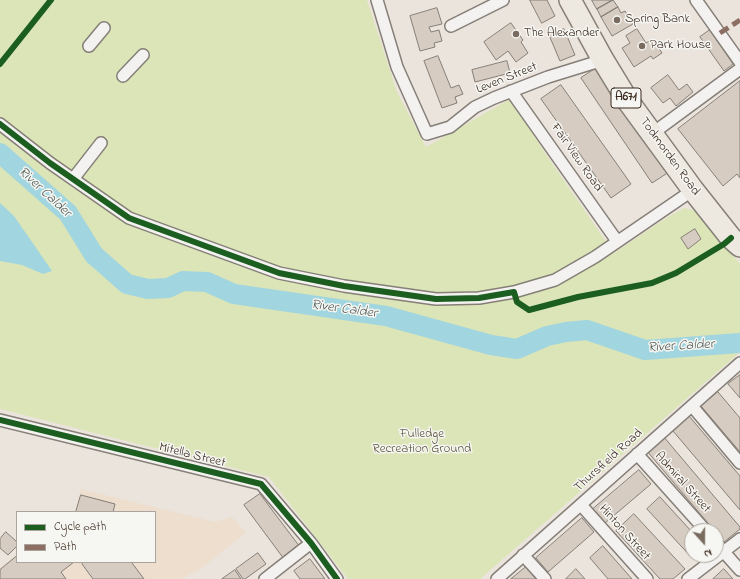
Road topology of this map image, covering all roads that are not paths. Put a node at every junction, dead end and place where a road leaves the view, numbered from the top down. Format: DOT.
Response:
graph roads {
  1 [pos="377,0"];
  2 [pos="503,0"];
  3 [pos="570,0"];
  4 [pos="696,0"];
  5 [pos="451,26"];
  6 [pos="104,28"];
  7 [pos="89,46"];
  8 [pos="143,55"];
  9 [pos="603,60"];
  10 [pos="740,62"];
  11 [pos="740,68"];
  12 [pos="123,76"];
  13 [pos="511,91"];
  14 [pos="0,124"];
  15 [pos="653,133"];
  16 [pos="101,143"];
  17 [pos="73,179"];
  18 [pos="693,190"];
  19 [pos="617,241"];
  20 [pos="740,246"];
  21 [pos="740,363"];
  22 [pos="692,406"];
  23 [pos="0,420"];
  24 [pos="637,454"];
  25 [pos="740,463"];
  26 [pos="581,505"];
  27 [pos="699,523"];
  28 [pos="740,539"];
  29 [pos="311,543"];
  30 [pos="724,552"];
  31 [pos="523,555"];
  32 [pos="709,563"];
  33 [pos="740,570"];
  34 [pos="265,579"];
  35 [pos="337,579"];
  36 [pos="497,579"];
  37 [pos="545,579"];
  38 [pos="647,579"];
  39 [pos="688,579"];
  1 -- 13 [label="street, Leven Street"];
  2 -- 5 [label="street"];
  3 -- 9 [label="highway, Todmorden Road / A671"];
  4 -- 10 [label="street"];
  6 -- 7 [label="street"];
  8 -- 12 [label="street"];
  9 -- 13 [label="street, Leven Street"];
  9 -- 15 [label="highway, Todmorden Road / A671"];
  11 -- 15 [label="street"];
  13 -- 19 [label="street, Fair View Road"];
  14 -- 17 [label="street"];
  15 -- 18 [label="highway, Todmorden Road / A671"];
  16 -- 17 [label="street"];
  17 -- 19 [label="street"];
  18 -- 19 [label="street"];
  18 -- 20 [label="highway, Todmorden Road / A671"];
  21 -- 22 [label="street, Thursfield Road"];
  22 -- 24 [label="street, Thursfield Road"];
  22 -- 25 [label="street"];
  23 -- 29 [label="street, Mitella Street"];
  24 -- 26 [label="street, Thursfield Road"];
  24 -- 27 [label="street, Admiral Street"];
  26 -- 31 [label="street, Thursfield Road"];
  26 -- 38 [label="street, Hinton Street"];
  28 -- 30 [label="street"];
  29 -- 34 [label="street"];
  29 -- 35 [label="street, Mitella Street"];
  30 -- 33 [label="street"];
  31 -- 36 [label="street, Thursfield Road"];
  31 -- 37 [label="street"];
  32 -- 39 [label="street"];
}
